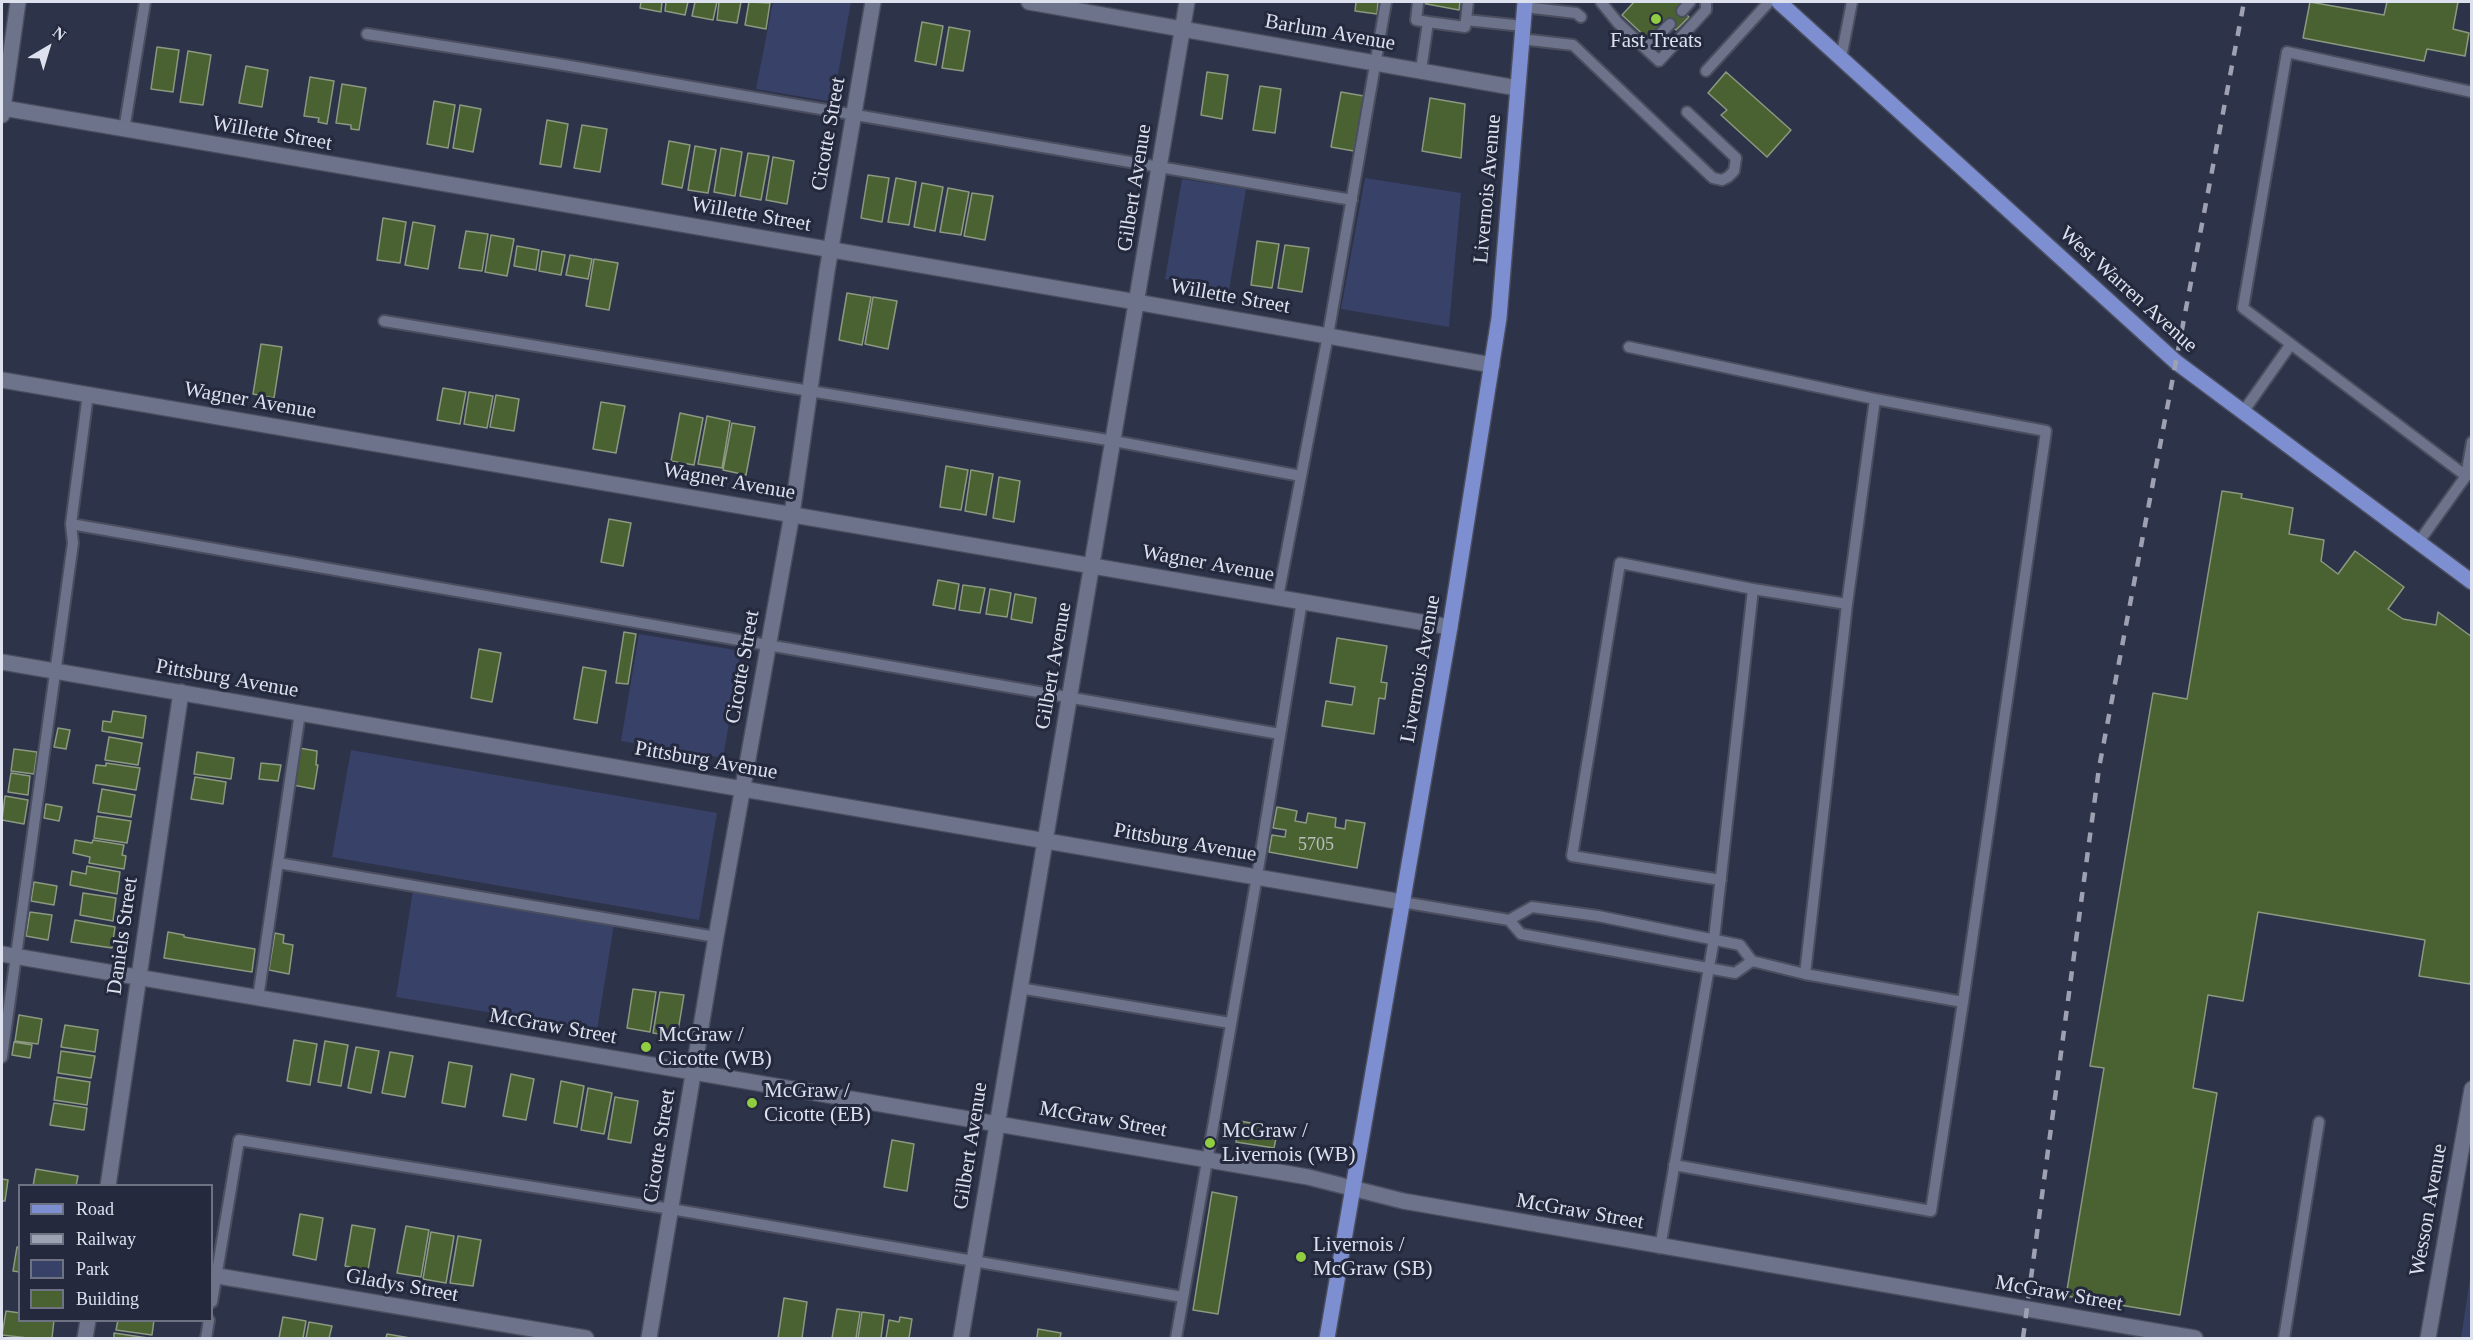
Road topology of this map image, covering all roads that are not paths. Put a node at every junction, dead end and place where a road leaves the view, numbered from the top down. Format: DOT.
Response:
graph roads {
  1 [pos="18,2"];
  2 [pos="145,2"];
  3 [pos="873,2"];
  4 [pos="1029,2"];
  5 [pos="1188,2"];
  6 [pos="1386,2"];
  7 [pos="1468,2"];
  8 [pos="1601,2"];
  9 [pos="1690,2"];
  10 [pos="1706,2"];
  11 [pos="1769,2"];
  12 [pos="1779,2"];
  13 [pos="1852,2"];
  14 [pos="1418,3"];
  15 [pos="1525,4"];
  16 [pos="1682,10"];
  17 [pos="1581,17"];
  18 [pos="1466,20"];
  19 [pos="1428,22"];
  20 [pos="1670,24"];
  21 [pos="1183,28"];
  22 [pos="1522,32"];
  23 [pos="367,34"];
  24 [pos="1642,45"];
  25 [pos="1841,58"];
  26 [pos="1376,62"];
  27 [pos="1421,70"];
  28 [pos="1706,71"];
  29 [pos="1517,88"];
  30 [pos="2472,92"];
  31 [pos="2,111"];
  32 [pos="1687,112"];
  33 [pos="853,114"];
  34 [pos="124,130"];
  35 [pos="1160,167"];
  36 [pos="1352,200"];
  37 [pos="830,250"];
  38 [pos="1138,302"];
  39 [pos="384,321"];
  40 [pos="1328,335"];
  41 [pos="2291,344"];
  42 [pos="1629,347"];
  43 [pos="1492,365"];
  44 [pos="2,380"];
  45 [pos="810,390"];
  46 [pos="87,394"];
  47 [pos="1875,399"];
  48 [pos="2243,412"];
  49 [pos="1114,441"];
  50 [pos="2472,442"];
  51 [pos="1301,476"];
  52 [pos="2466,476"];
  53 [pos="792,514"];
  54 [pos="71,524"];
  55 [pos="2418,543"];
  56 [pos="1093,566"];
  57 [pos="2472,582"];
  58 [pos="1754,589"];
  59 [pos="1278,597"];
  60 [pos="1302,601"];
  61 [pos="1847,604"];
  62 [pos="1450,627"];
  63 [pos="768,643"];
  64 [pos="2,662"];
  65 [pos="56,671"];
  66 [pos="181,692"];
  67 [pos="1070,698"];
  68 [pos="300,713"];
  69 [pos="1280,734"];
  70 [pos="743,788"];
  71 [pos="1045,840"];
  72 [pos="278,862"];
  73 [pos="1257,876"];
  74 [pos="1721,880"];
  75 [pos="1402,902"];
  76 [pos="1509,920"];
  77 [pos="716,936"];
  78 [pos="1714,939"];
  79 [pos="9,956"];
  80 [pos="1752,961"];
  81 [pos="1710,969"];
  82 [pos="1805,974"];
  83 [pos="139,978"];
  84 [pos="1019,988"];
  85 [pos="258,998"];
  86 [pos="1963,1002"];
  87 [pos="1230,1023"];
  88 [pos="2,1057"];
  89 [pos="694,1072"];
  90 [pos="2472,1089"];
  91 [pos="2319,1122"];
  92 [pos="996,1123"];
  93 [pos="1208,1159"];
  94 [pos="1674,1165"];
  95 [pos="108,1184"];
  96 [pos="1353,1189"];
  97 [pos="671,1209"];
  98 [pos="1660,1248"];
  99 [pos="973,1261"];
  100 [pos="214,1275"];
  101 [pos="1183,1297"];
  102 [pos="88,1322"];
  103 [pos="208,1322"];
  104 [pos="85,1338"];
  105 [pos="206,1338"];
  106 [pos="586,1338"];
  107 [pos="649,1338"];
  108 [pos="960,1338"];
  109 [pos="1176,1338"];
  110 [pos="1328,1338"];
  111 [pos="2195,1338"];
  112 [pos="2284,1338"];
  113 [pos="2428,1338"];
  1 -- 31 [label="street"];
  2 -- 34 [label="lane"];
  3 -- 33 [label="street, Cicotte Street"];
  4 -- 21 [label="street, Barlum Avenue"];
  5 -- 21 [label="street, Gilbert Avenue"];
  6 -- 26 [label="lane"];
  7 -- 18 [label="lane"];
  8 -- 24 [label="lane"];
  9 -- 16 [label="lane"];
  10 -- 24 [label="lane"];
  11 -- 28 [label="lane"];
  12 -- 25 [label="main road, West Warren Avenue"];
  13 -- 25 [label="lane"];
  14 -- 19 [label="lane"];
  15 -- 17 [label="lane"];
  15 -- 22 [label="main road, Livernois Avenue"];
  18 -- 19 [label="lane"];
  18 -- 22 [label="lane"];
  19 -- 27 [label="lane"];
  20 -- 24 [label="lane"];
  21 -- 26 [label="street, Barlum Avenue"];
  21 -- 35 [label="street, Gilbert Avenue"];
  22 -- 29 [label="main road, Livernois Avenue"];
  22 -- 32 [label="lane"];
  23 -- 33 [label="lane"];
  25 -- 48 [label="main road, West Warren Avenue"];
  26 -- 27 [label="street, Barlum Avenue"];
  26 -- 36 [label="lane"];
  27 -- 29 [label="street, Barlum Avenue"];
  29 -- 43 [label="main road, Livernois Avenue"];
  30 -- 41 [label="lane"];
  31 -- 34 [label="street, Willette Street"];
  33 -- 35 [label="lane"];
  33 -- 37 [label="street, Cicotte Street"];
  34 -- 37 [label="street, Willette Street"];
  35 -- 36 [label="lane"];
  35 -- 38 [label="street, Gilbert Avenue"];
  36 -- 40 [label="lane"];
  37 -- 38 [label="street, Willette Street"];
  37 -- 45 [label="street, Cicotte Street"];
  38 -- 40 [label="street, Willette Street"];
  38 -- 49 [label="street, Gilbert Avenue"];
  39 -- 45 [label="lane"];
  40 -- 43 [label="street, Willette Street"];
  40 -- 51 [label="lane"];
  41 -- 48 [label="lane"];
  41 -- 52 [label="lane"];
  42 -- 47 [label="lane"];
  43 -- 62 [label="main road, Livernois Avenue"];
  44 -- 46 [label="street, Wagner Avenue"];
  45 -- 49 [label="lane"];
  45 -- 53 [label="street, Cicotte Street"];
  46 -- 53 [label="street, Wagner Avenue"];
  46 -- 54 [label="lane"];
  47 -- 61 [label="lane"];
  47 -- 86 [label="lane"];
  48 -- 55 [label="main road, West Warren Avenue"];
  49 -- 51 [label="lane"];
  49 -- 56 [label="street, Gilbert Avenue"];
  50 -- 52 [label="lane"];
  51 -- 59 [label="lane"];
  52 -- 55 [label="lane"];
  53 -- 56 [label="street, Wagner Avenue"];
  53 -- 63 [label="street, Cicotte Street"];
  54 -- 63 [label="lane"];
  54 -- 65 [label="lane"];
  55 -- 57 [label="main road, West Warren Avenue"];
  56 -- 59 [label="street, Wagner Avenue"];
  56 -- 67 [label="street, Gilbert Avenue"];
  58 -- 61 [label="lane"];
  58 -- 74 [label="lane"];
  58 -- 74 [label="lane"];
  59 -- 60 [label="street, Wagner Avenue"];
  60 -- 62 [label="street, Wagner Avenue"];
  60 -- 69 [label="lane"];
  61 -- 82 [label="lane"];
  62 -- 75 [label="main road, Livernois Avenue"];
  63 -- 67 [label="lane"];
  63 -- 70 [label="street, Cicotte Street"];
  64 -- 65 [label="street, Pittsburg Avenue"];
  65 -- 66 [label="street, Pittsburg Avenue"];
  65 -- 79 [label="lane"];
  66 -- 68 [label="street, Pittsburg Avenue"];
  66 -- 83 [label="street, Daniels Street"];
  67 -- 69 [label="lane"];
  67 -- 71 [label="street, Gilbert Avenue"];
  68 -- 70 [label="street, Pittsburg Avenue"];
  68 -- 72 [label="lane"];
  69 -- 73 [label="lane"];
  70 -- 71 [label="street, Pittsburg Avenue"];
  70 -- 77 [label="street, Cicotte Street"];
  71 -- 73 [label="street, Pittsburg Avenue"];
  71 -- 84 [label="street, Gilbert Avenue"];
  72 -- 77 [label="lane"];
  72 -- 85 [label="lane"];
  73 -- 75 [label="street, Pittsburg Avenue"];
  73 -- 87 [label="lane"];
  74 -- 78 [label="lane"];
  75 -- 76 [label="lane"];
  75 -- 96 [label="main road, Livernois Avenue"];
  76 -- 78 [label="lane"];
  76 -- 81 [label="lane"];
  77 -- 89 [label="street, Cicotte Street"];
  78 -- 80 [label="lane"];
  78 -- 81 [label="lane"];
  79 -- 83 [label="street, McGraw Street"];
  79 -- 88 [label="lane"];
  80 -- 81 [label="lane"];
  80 -- 82 [label="lane"];
  81 -- 94 [label="lane"];
  82 -- 86 [label="lane"];
  83 -- 85 [label="street, McGraw Street"];
  83 -- 95 [label="street, Daniels Street"];
  84 -- 87 [label="lane"];
  84 -- 92 [label="street, Gilbert Avenue"];
  85 -- 89 [label="street, McGraw Street"];
  86 -- 94 [label="lane"];
  87 -- 93 [label="lane"];
  89 -- 92 [label="street, McGraw Street"];
  89 -- 97 [label="street, Cicotte Street"];
  90 -- 113 [label="street, Wesson Avenue"];
  91 -- 112 [label="lane"];
  92 -- 93 [label="street, McGraw Street"];
  92 -- 99 [label="street, Gilbert Avenue"];
  93 -- 96 [label="street, McGraw Street"];
  93 -- 101 [label="lane"];
  94 -- 98 [label="lane"];
  96 -- 98 [label="street, McGraw Street"];
  96 -- 110 [label="main road, Livernois Avenue"];
  97 -- 99 [label="lane"];
  97 -- 100 [label="lane"];
  97 -- 107 [label="street, Cicotte Street"];
  98 -- 111 [label="street, McGraw Street"];
  99 -- 101 [label="lane"];
  99 -- 108 [label="street, Gilbert Avenue"];
  100 -- 106 [label="street, Gladys Street"];
  101 -- 109 [label="lane"];
  102 -- 104 [label="street"];
  103 -- 105 [label="lane"];
}
